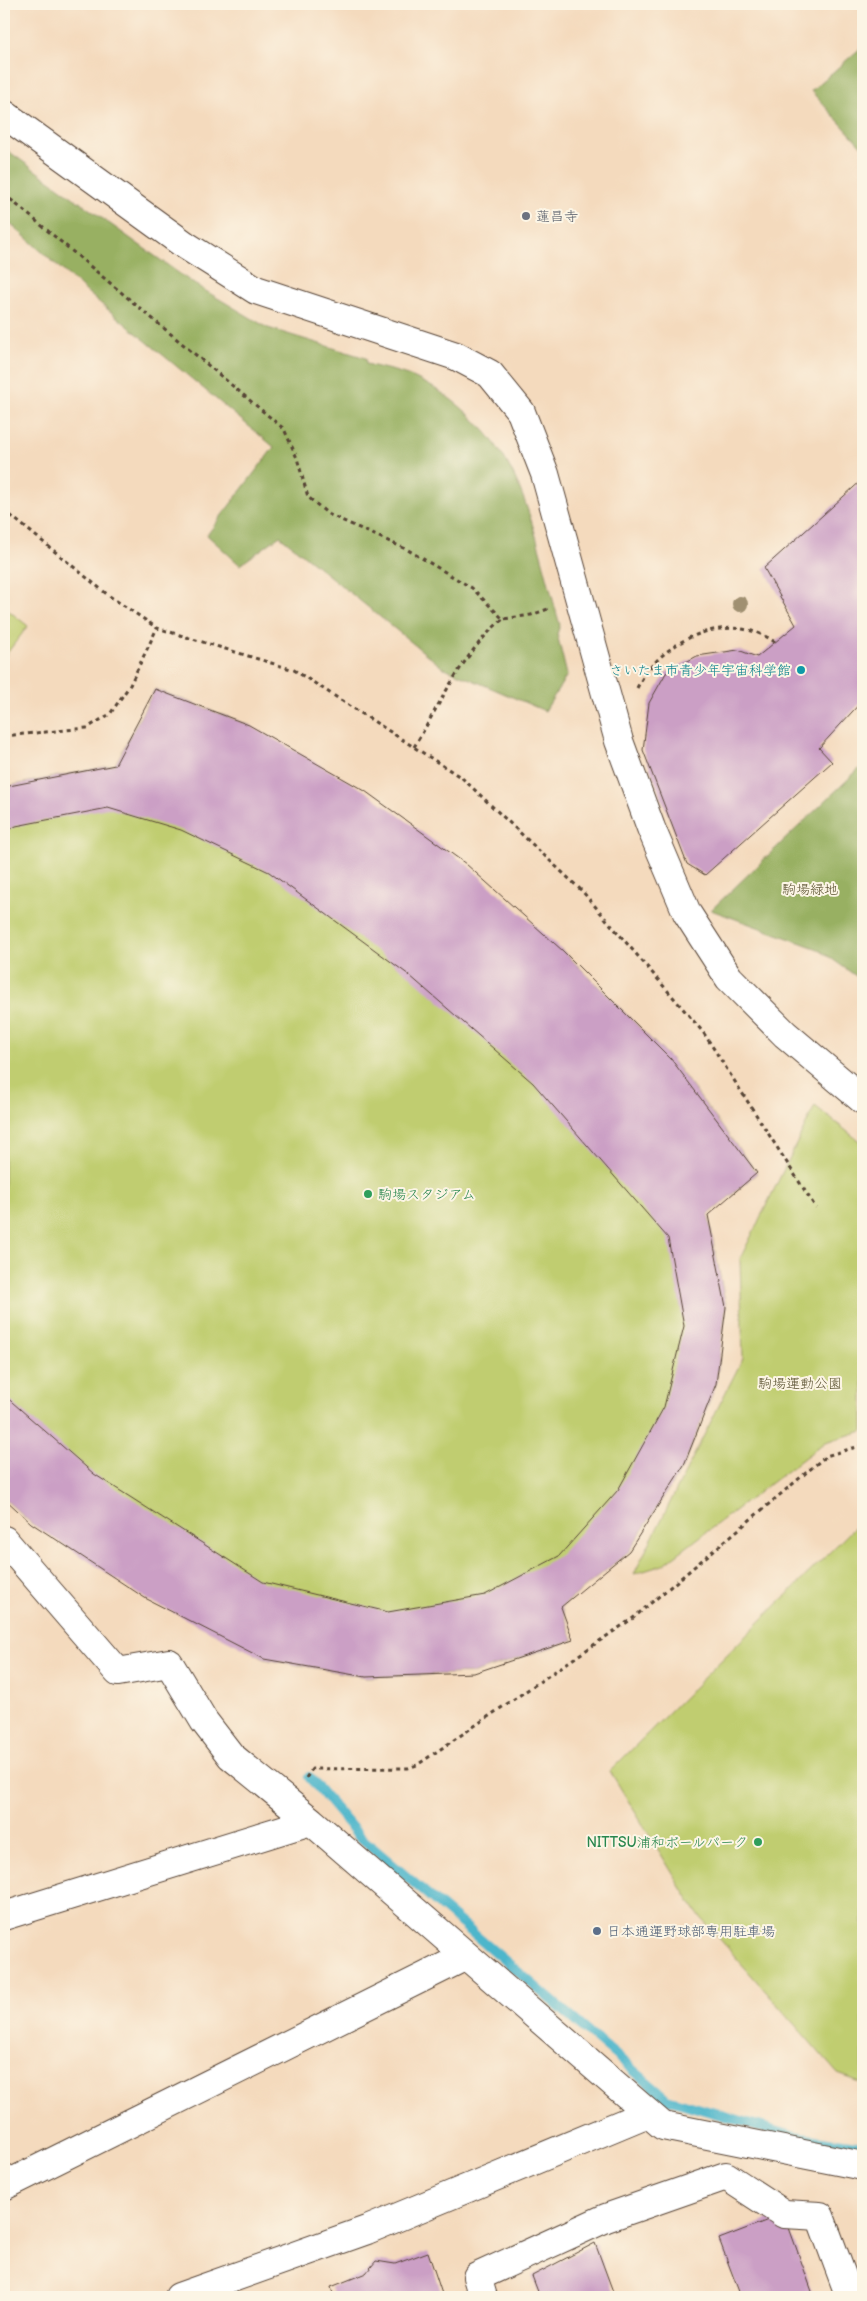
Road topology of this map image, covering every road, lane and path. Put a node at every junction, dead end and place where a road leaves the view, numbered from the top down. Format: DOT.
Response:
graph roads {
  1 [pos="4,114"];
  2 [pos="4,194"];
  3 [pos="4,510"];
  4 [pos="557,606"];
  5 [pos="502,619"];
  6 [pos="157,628"];
  7 [pos="775,642"];
  8 [pos="633,696"];
  9 [pos="4,736"];
  10 [pos="414,748"];
  11 [pos="863,1100"];
  12 [pos="816,1208"];
  13 [pos="863,1445"];
  14 [pos="4,1540"];
  15 [pos="303,1783"];
  16 [pos="311,1821"];
  17 [pos="4,1916"];
  18 [pos="466,1956"];
  19 [pos="648,2114"];
  20 [pos="863,2166"];
  21 [pos="4,2186"];
  22 [pos="179,2297"];
  23 [pos="483,2297"];
  24 [pos="850,2297"];
  1 -- 11 [label="street"];
  2 -- 5 [label="path"];
  3 -- 6 [label="path"];
  4 -- 5 [label="path"];
  5 -- 10 [label="path"];
  6 -- 9 [label="path"];
  6 -- 10 [label="path"];
  7 -- 8 [label="path"];
  10 -- 12 [label="path"];
  13 -- 15 [label="path"];
  14 -- 16 [label="street"];
  16 -- 17 [label="street"];
  16 -- 18 [label="street"];
  18 -- 19 [label="street"];
  18 -- 21 [label="street"];
  19 -- 20 [label="street"];
  19 -- 22 [label="street"];
  23 -- 24 [label="street"];
}
